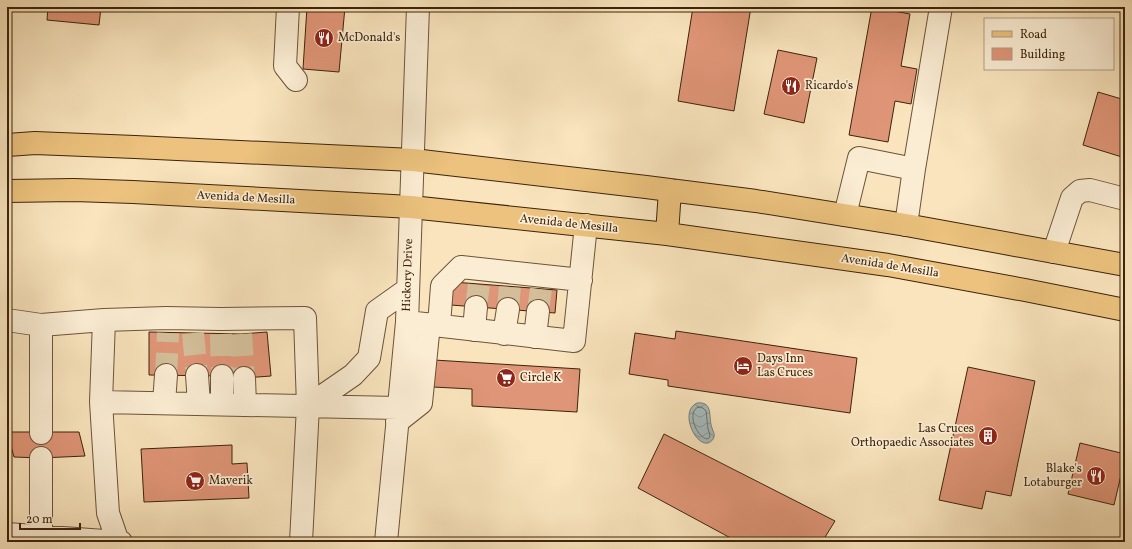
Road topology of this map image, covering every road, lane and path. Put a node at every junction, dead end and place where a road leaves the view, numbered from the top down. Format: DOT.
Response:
graph roads {
  1 [pos="288,7"];
  2 [pos="418,7"];
  3 [pos="941,7"];
  4 [pos="296,80"];
  5 [pos="7,145"];
  6 [pos="412,160"];
  7 [pos="914,169"];
  8 [pos="670,190"];
  9 [pos="7,191"];
  10 [pos="1125,198"];
  11 [pos="411,207"];
  12 [pos="845,215"];
  13 [pos="586,225"];
  14 [pos="906,225"];
  15 [pos="667,234"];
  16 [pos="1054,252"];
  17 [pos="1125,265"];
  18 [pos="581,280"];
  19 [pos="408,289"];
  20 [pos="476,307"];
  21 [pos="508,309"];
  22 [pos="1125,310"];
  23 [pos="538,312"];
  24 [pos="7,320"];
  25 [pos="104,320"];
  26 [pos="407,322"];
  27 [pos="41,325"];
  28 [pos="434,325"];
  29 [pos="474,330"];
  30 [pos="504,334"];
  31 [pos="535,337"];
  32 [pos="166,375"];
  33 [pos="197,375"];
  34 [pos="222,376"];
  35 [pos="244,378"];
  36 [pos="101,402"];
  37 [pos="164,403"];
  38 [pos="198,404"];
  39 [pos="222,404"];
  40 [pos="245,405"];
  41 [pos="308,406"];
  42 [pos="398,415"];
  43 [pos="41,433"];
  44 [pos="41,458"];
  45 [pos="7,534"];
  46 [pos="41,536"];
  47 [pos="118,542"];
  48 [pos="121,542"];
  49 [pos="301,542"];
  50 [pos="386,542"];
  1 -- 4 [label="street"];
  2 -- 6 [label="street, Hickory Drive"];
  3 -- 7 [label="street"];
  5 -- 6 [label="main road"];
  6 -- 8 [label="main road"];
  6 -- 11 [label="street, Hickory Drive"];
  7 -- 12 [label="street"];
  7 -- 14 [label="street"];
  8 -- 12 [label="main road"];
  8 -- 15 [label="main road"];
  9 -- 11 [label="main road, Avenida de Mesilla"];
  10 -- 16 [label="street"];
  11 -- 13 [label="main road, Avenida de Mesilla"];
  11 -- 19 [label="street, Hickory Drive"];
  12 -- 14 [label="main road"];
  13 -- 15 [label="main road, Avenida de Mesilla"];
  13 -- 18 [label="street"];
  14 -- 16 [label="main road"];
  15 -- 22 [label="main road, Avenida de Mesilla"];
  16 -- 17 [label="main road"];
  18 -- 28 [label="street"];
  18 -- 31 [label="street"];
  19 -- 26 [label="street, Hickory Drive"];
  19 -- 41 [label="street"];
  20 -- 29 [label="street"];
  21 -- 30 [label="street"];
  23 -- 31 [label="street"];
  24 -- 27 [label="street"];
  25 -- 27 [label="street"];
  25 -- 36 [label="street"];
  25 -- 41 [label="street"];
  26 -- 28 [label="street"];
  26 -- 42 [label="street, Hickory Drive"];
  27 -- 43 [label="street"];
  28 -- 29 [label="street"];
  28 -- 42 [label="street"];
  29 -- 30 [label="street"];
  30 -- 31 [label="street"];
  32 -- 37 [label="street"];
  33 -- 38 [label="street"];
  34 -- 39 [label="street"];
  35 -- 40 [label="street"];
  36 -- 37 [label="street"];
  36 -- 47 [label="street"];
  37 -- 38 [label="street"];
  38 -- 39 [label="street"];
  39 -- 40 [label="street"];
  40 -- 41 [label="street"];
  41 -- 42 [label="street"];
  41 -- 49 [label="street"];
  42 -- 50 [label="street, Hickory Drive"];
  44 -- 46 [label="street"];
  45 -- 46 [label="street"];
  46 -- 47 [label="street"];
  47 -- 48 [label="street"];
}
